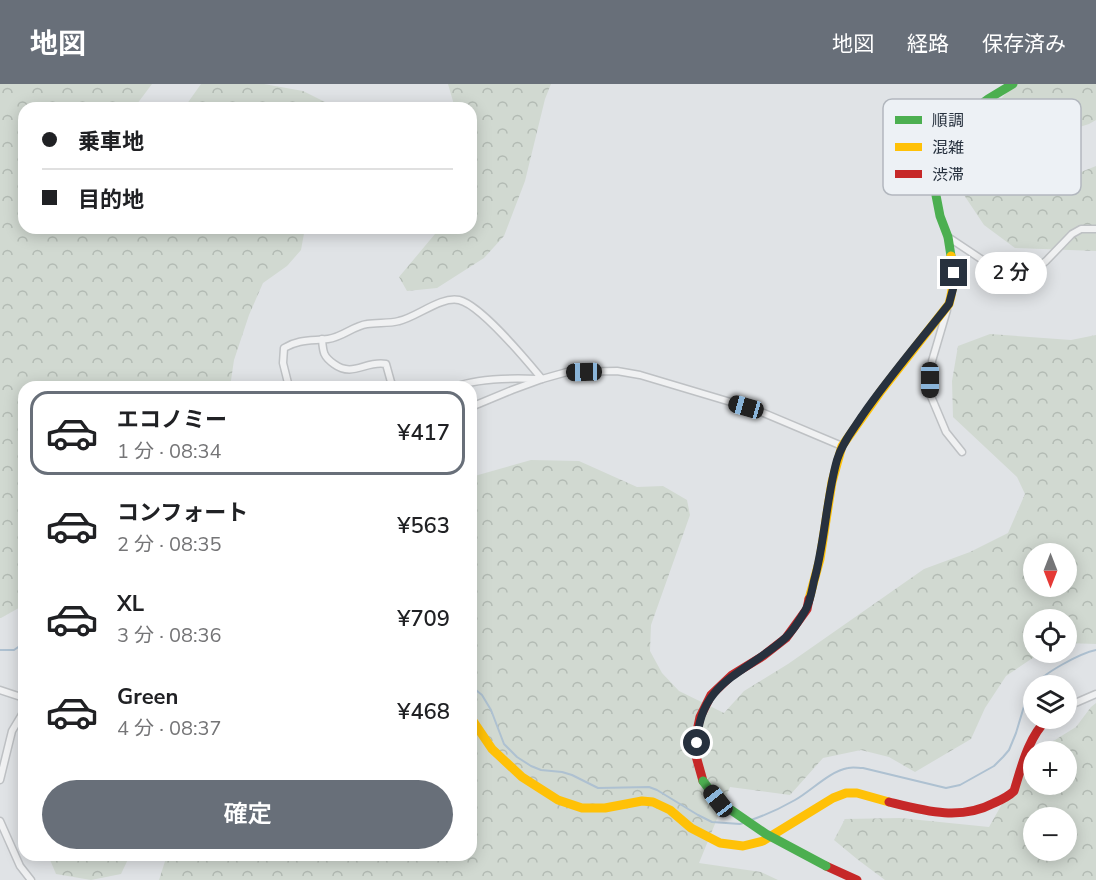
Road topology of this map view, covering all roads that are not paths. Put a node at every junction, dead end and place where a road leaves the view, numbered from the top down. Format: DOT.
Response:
graph roads {
  1 [pos="1012,84"];
  2 [pos="990,99"];
  3 [pos="936,195"];
  4 [pos="1096,229"];
  5 [pos="948,237"];
  6 [pos="949,304"];
  7 [pos="322,339"];
  8 [pos="542,379"];
  9 [pos="288,381"];
  10 [pos="391,381"];
  11 [pos="477,383"];
  12 [pos="477,405"];
  13 [pos="842,446"];
  14 [pos="962,452"];
  15 [pos="0,690"];
  16 [pos="1096,694"];
  17 [pos="18,696"];
  18 [pos="1077,702"];
  19 [pos="18,721"];
  20 [pos="477,727"];
  21 [pos="1038,729"];
  22 [pos="0,780"];
  23 [pos="0,821"];
  24 [pos="30,880"];
  25 [pos="857,880"];
  1 -- 2 [label="street"];
  3 -- 5 [label="street"];
  4 -- 5 [label="street"];
  5 -- 6 [label="street"];
  6 -- 13 [label="street"];
  6 -- 14 [label="street"];
  7 -- 8 [label="street"];
  7 -- 9 [label="street"];
  7 -- 10 [label="street"];
  8 -- 11 [label="street"];
  8 -- 12 [label="street"];
  8 -- 13 [label="street"];
  13 -- 25 [label="street, bridge"];
  15 -- 17 [label="street"];
  16 -- 18 [label="street"];
  19 -- 22 [label="street"];
  20 -- 21 [label="street"];
  23 -- 24 [label="street"];
}
